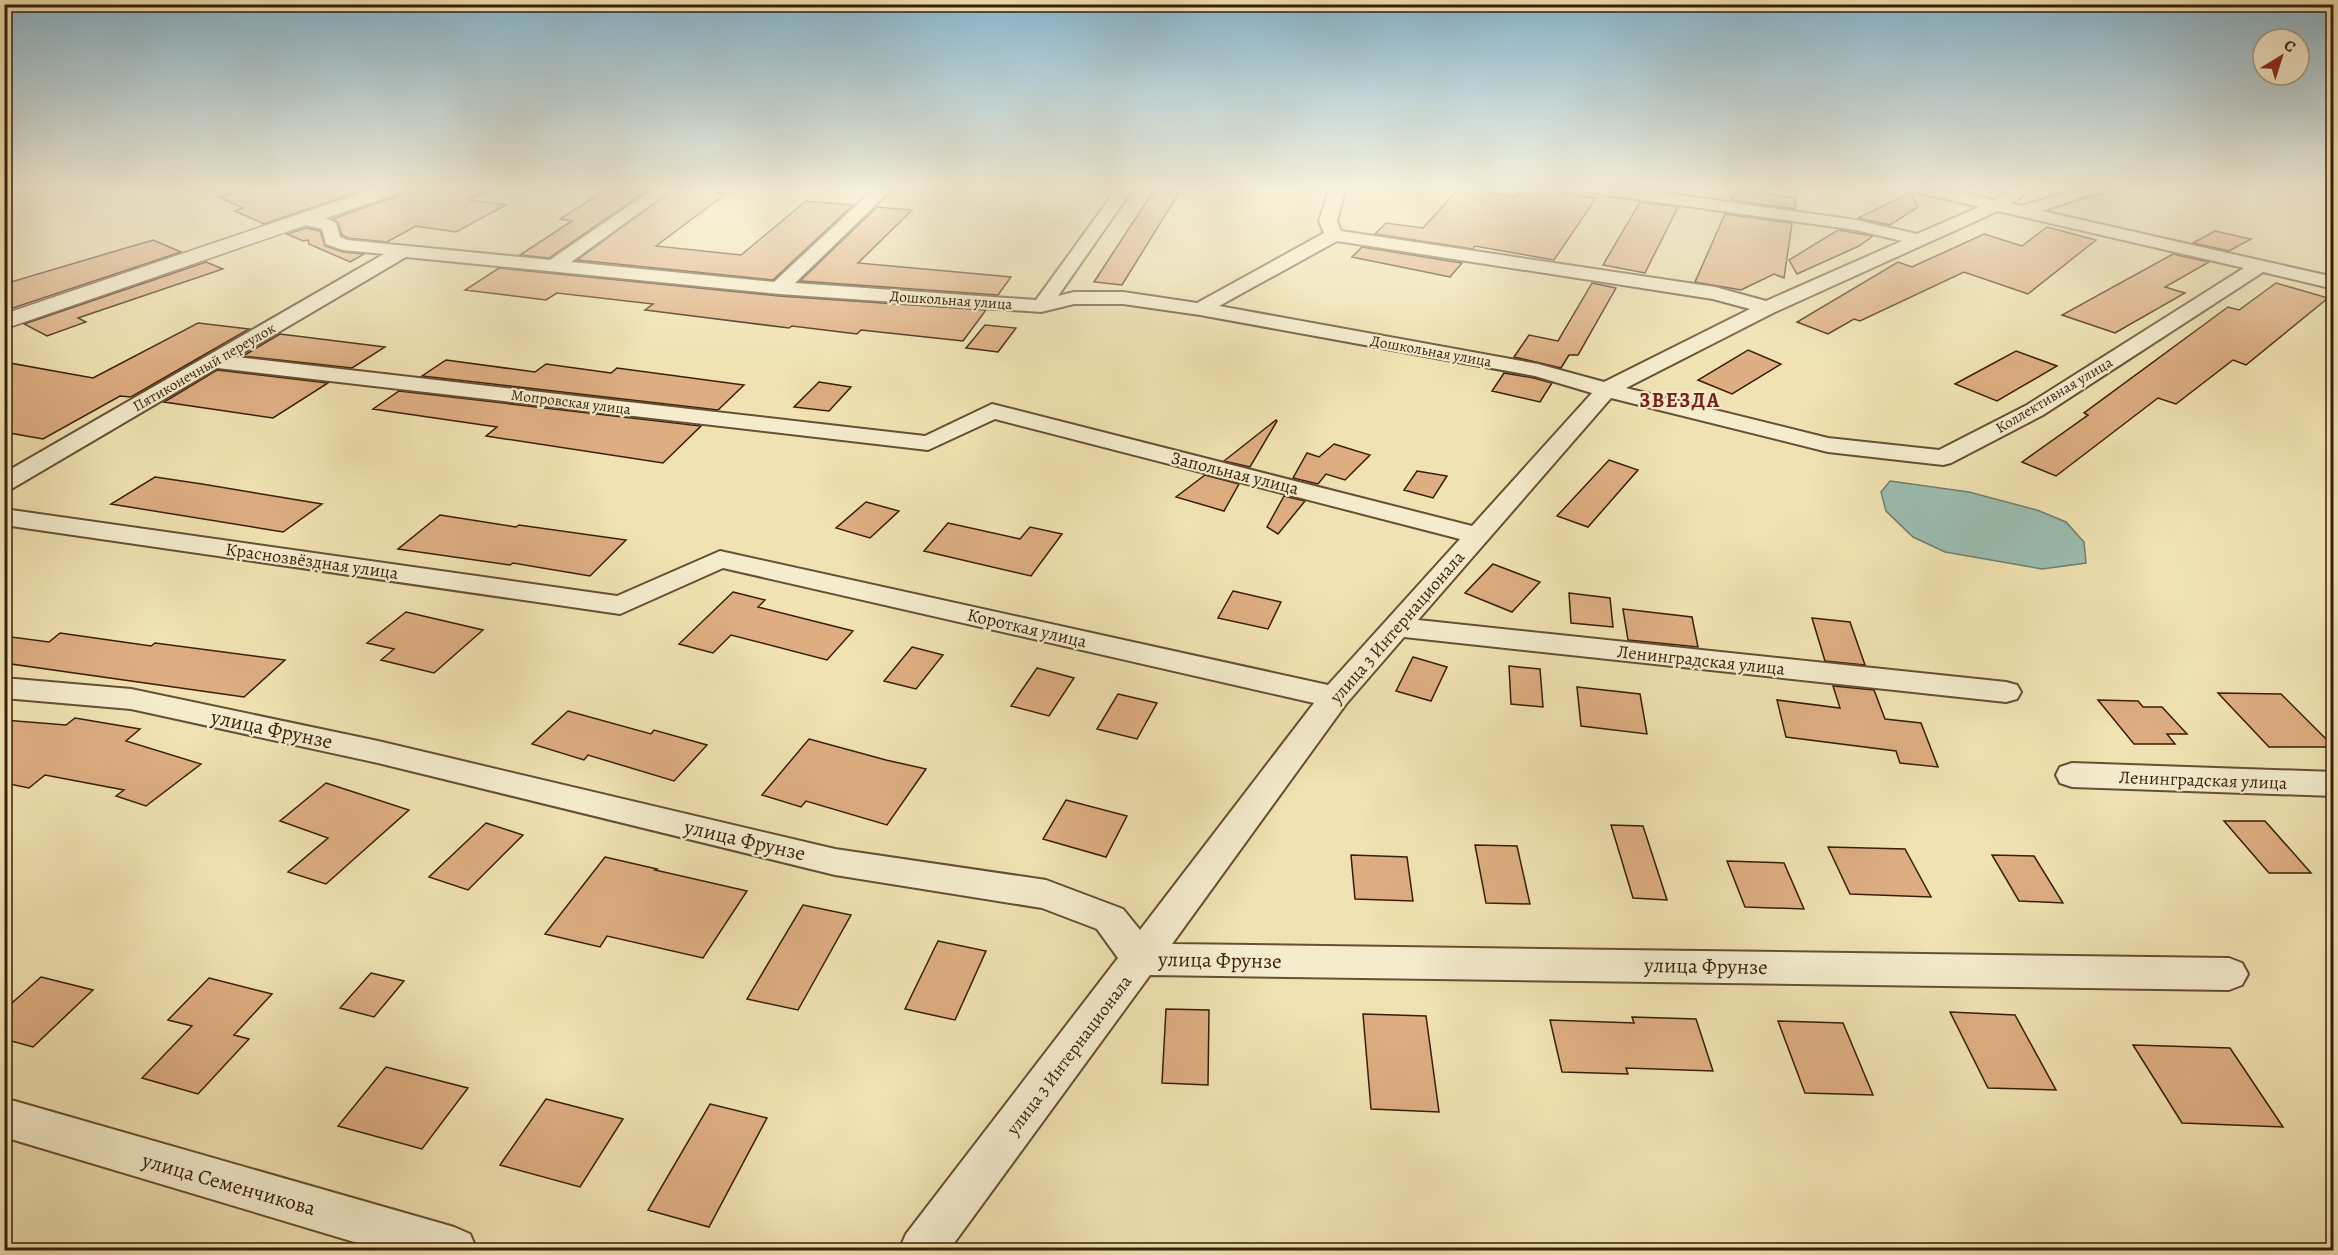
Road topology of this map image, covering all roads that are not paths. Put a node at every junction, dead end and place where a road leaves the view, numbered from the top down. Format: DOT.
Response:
graph roads {
  1 [pos="225,246"];
  2 [pos="349,246"];
  3 [pos="582,246"];
  4 [pos="823,246"];
  5 [pos="1084,246"];
  6 [pos="1316,246"];
  7 [pos="1398,246"];
  8 [pos="1907,246"];
  9 [pos="2182,246"];
  10 [pos="403,251"];
  11 [pos="553,266"];
  12 [pos="2260,266"];
  13 [pos="2334,283"];
  14 [pos="778,288"];
  15 [pos="1041,306"];
  16 [pos="1768,308"];
  17 [pos="1200,309"];
  18 [pos="4,322"];
  19 [pos="214,361"];
  20 [pos="1606,390"];
  21 [pos="992,411"];
  22 [pos="4,483"];
  23 [pos="4,517"];
  24 [pos="1477,536"];
  25 [pos="720,559"];
  26 [pos="1396,627"];
  27 [pos="4,688"];
  28 [pos="2006,693"];
  29 [pos="1335,697"];
  30 [pos="2072,775"];
  31 [pos="2334,784"];
  32 [pos="1141,959"];
  33 [pos="2229,974"];
  34 [pos="4,1117"];
  35 [pos="454,1251"];
  36 [pos="922,1251"];
  1 -- 18 [label="street"];
  2 -- 10 [label="street, Дошкольная улица"];
  3 -- 11 [label="street"];
  4 -- 14 [label="street"];
  5 -- 15 [label="street"];
  6 -- 17 [label="street"];
  7 -- 16 [label="street"];
  8 -- 16 [label="street, улица 3 Интернационала"];
  9 -- 12 [label="street"];
  10 -- 11 [label="street, Дошкольная улица"];
  10 -- 19 [label="street, Пятиконечный переулок"];
  11 -- 14 [label="street, Дошкольная улица"];
  12 -- 13 [label="street"];
  12 -- 20 [label="street, Коллективная улица"];
  14 -- 15 [label="street, Дошкольная улица"];
  15 -- 17 [label="street, Дошкольная улица"];
  16 -- 20 [label="street, улица 3 Интернационала"];
  17 -- 20 [label="street, Дошкольная улица"];
  19 -- 21 [label="street, Мопровская улица"];
  19 -- 22 [label="street, Пятиконечный переулок"];
  20 -- 24 [label="street, улица 3 Интернационала"];
  21 -- 24 [label="street, Запольная улица"];
  23 -- 25 [label="street, Краснозвёздная улица"];
  24 -- 26 [label="street, улица 3 Интернационала"];
  25 -- 29 [label="street, Короткая улица"];
  26 -- 28 [label="street, Ленинградская улица"];
  26 -- 29 [label="street, улица 3 Интернационала"];
  27 -- 32 [label="street, улица Фрунзе"];
  29 -- 32 [label="street, улица 3 Интернационала"];
  30 -- 31 [label="street, Ленинградская улица"];
  32 -- 33 [label="street, улица Фрунзе"];
  32 -- 36 [label="street, улица 3 Интернационала"];
  34 -- 35 [label="street, улица Семенчикова"];
}
